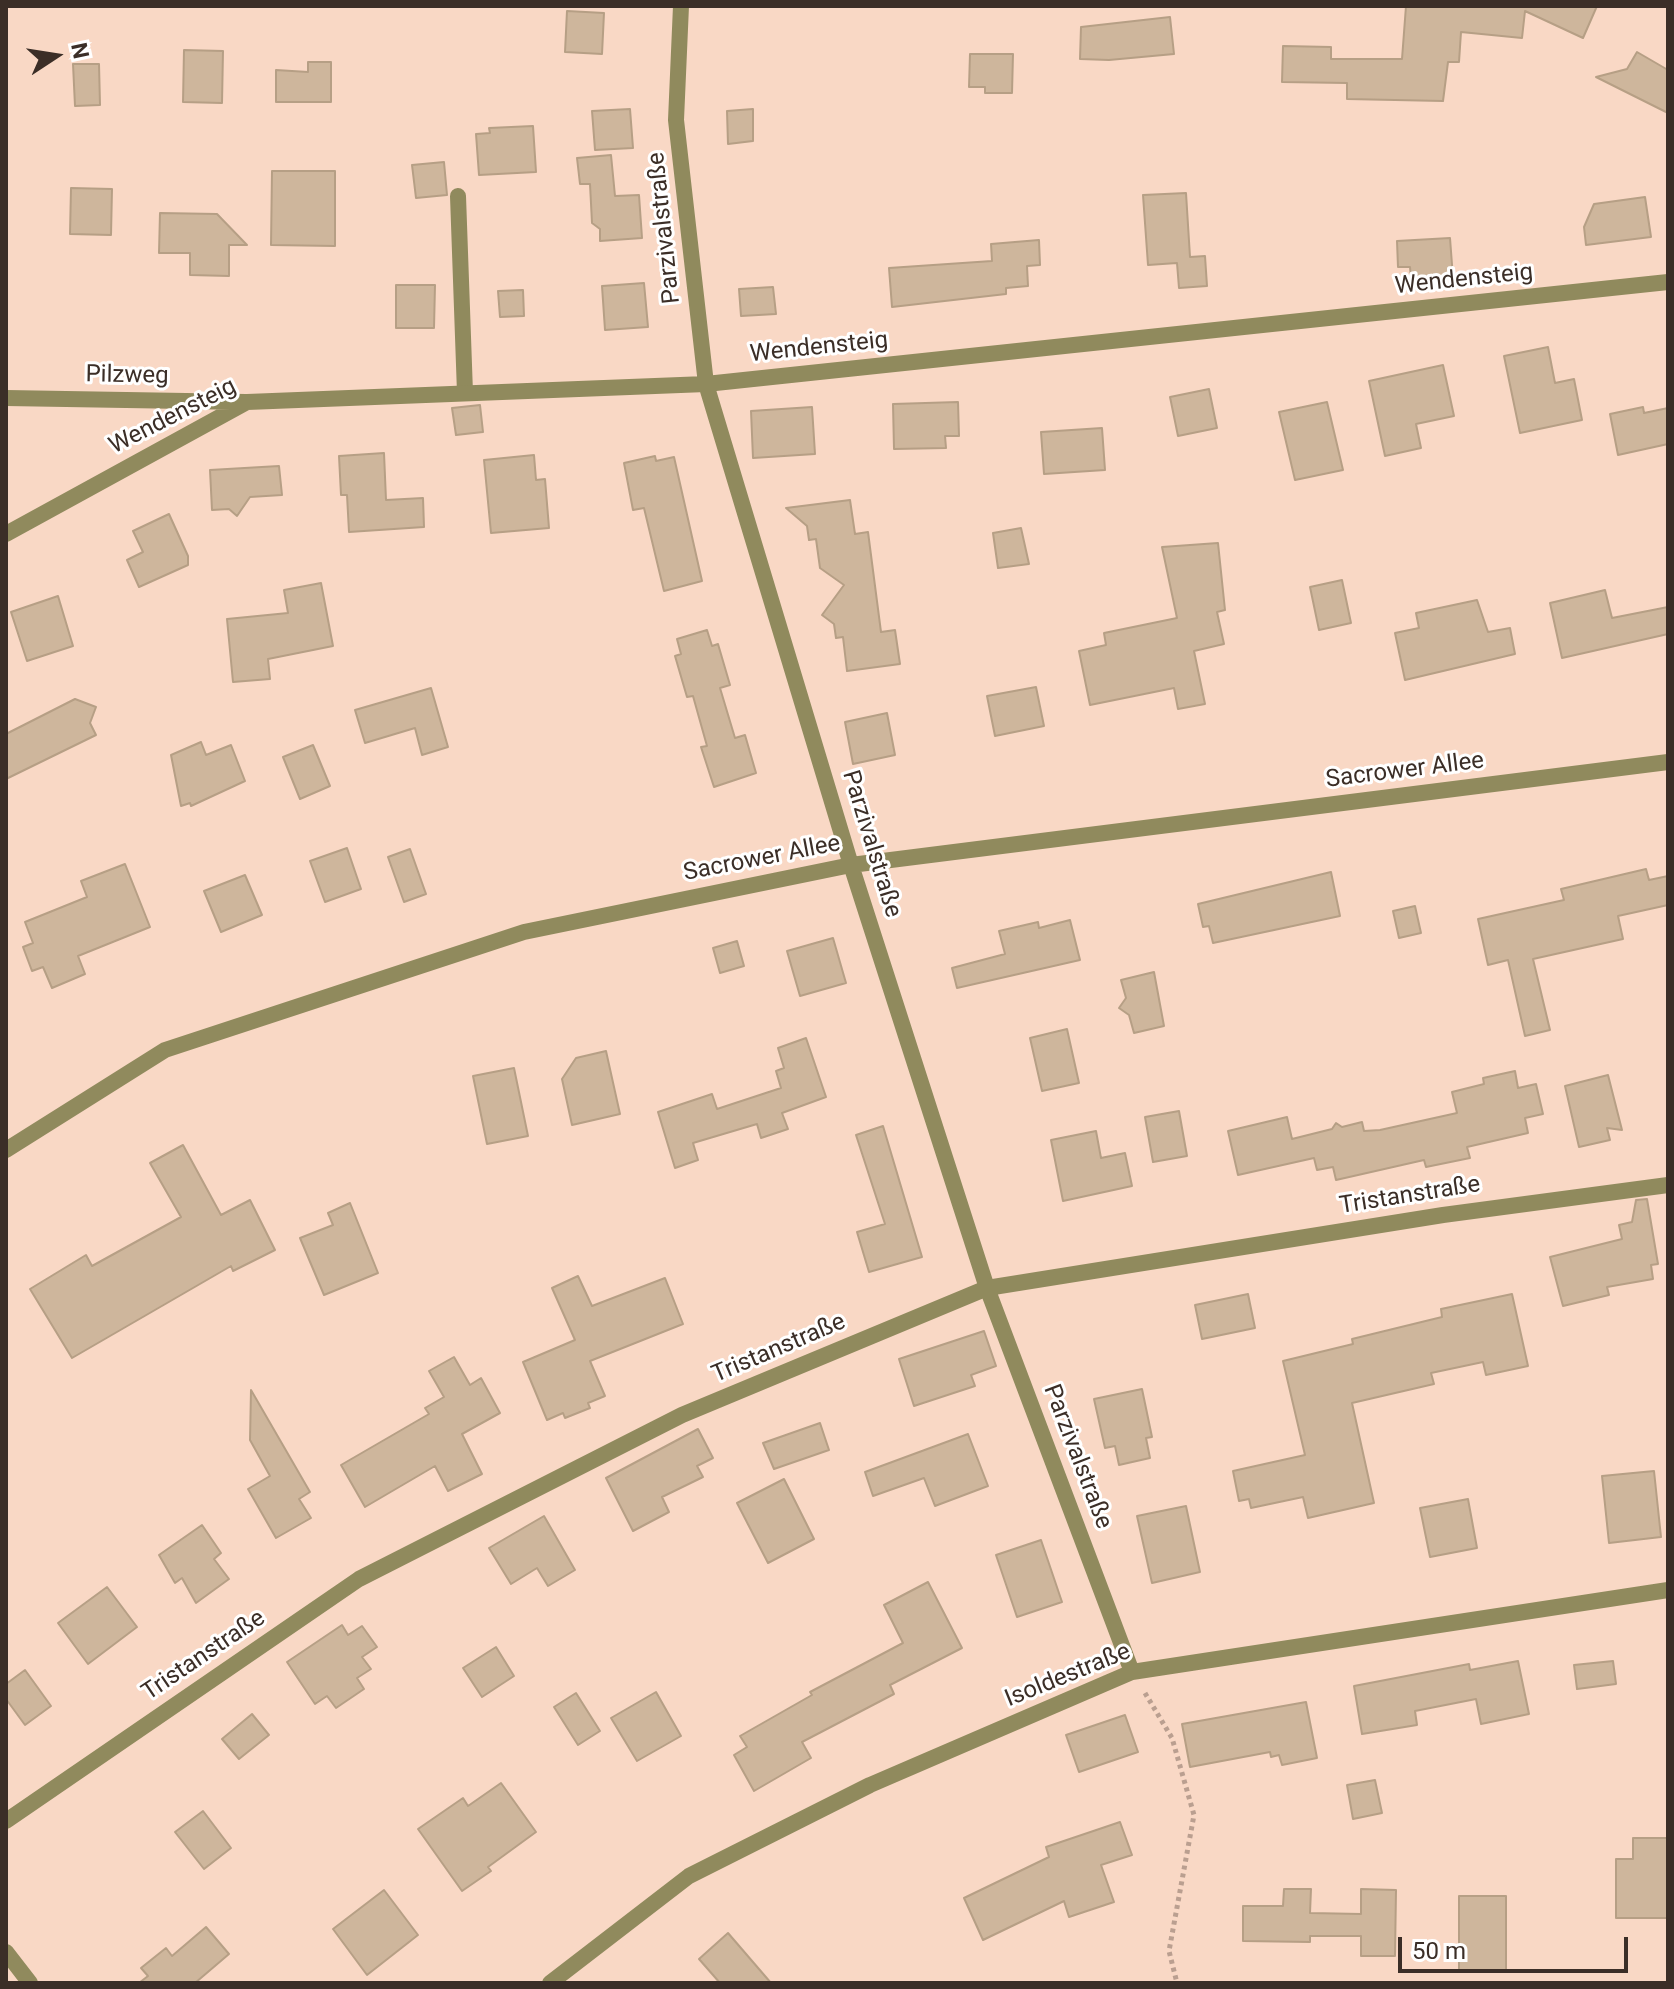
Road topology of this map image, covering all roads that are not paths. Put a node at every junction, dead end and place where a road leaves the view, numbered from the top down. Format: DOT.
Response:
graph roads {
  1 [pos="681,6"];
  2 [pos="458,196"];
  3 [pos="1668,282"];
  4 [pos="706,384"];
  5 [pos="465,393"];
  6 [pos="6,398"];
  7 [pos="247,402"];
  8 [pos="6,534"];
  9 [pos="1668,762"];
  10 [pos="851,865"];
  11 [pos="6,1150"];
  12 [pos="1668,1185"];
  13 [pos="987,1288"];
  14 [pos="1668,1590"];
  15 [pos="1132,1672"];
  16 [pos="6,1821"];
  17 [pos="6,1952"];
  18 [pos="30,1983"];
  19 [pos="550,1983"];
  1 -- 4 [label="street, Parzivalstraße"];
  2 -- 5 [label="street"];
  3 -- 4 [label="street, Wendensteig"];
  4 -- 5 [label="street, Wendensteig"];
  4 -- 10 [label="street, Parzivalstraße"];
  5 -- 7 [label="street, Wendensteig"];
  6 -- 7 [label="street, Pilzweg"];
  7 -- 8 [label="street, Wendensteig"];
  9 -- 10 [label="street, Sacrower Allee"];
  10 -- 11 [label="street, Sacrower Allee"];
  10 -- 13 [label="street, Parzivalstraße"];
  12 -- 13 [label="street, Tristanstraße"];
  13 -- 15 [label="street, Parzivalstraße"];
  13 -- 16 [label="street, Tristanstraße"];
  14 -- 15 [label="street, Isoldestraße"];
  15 -- 19 [label="street, Isoldestraße"];
  17 -- 18 [label="street"];
}
